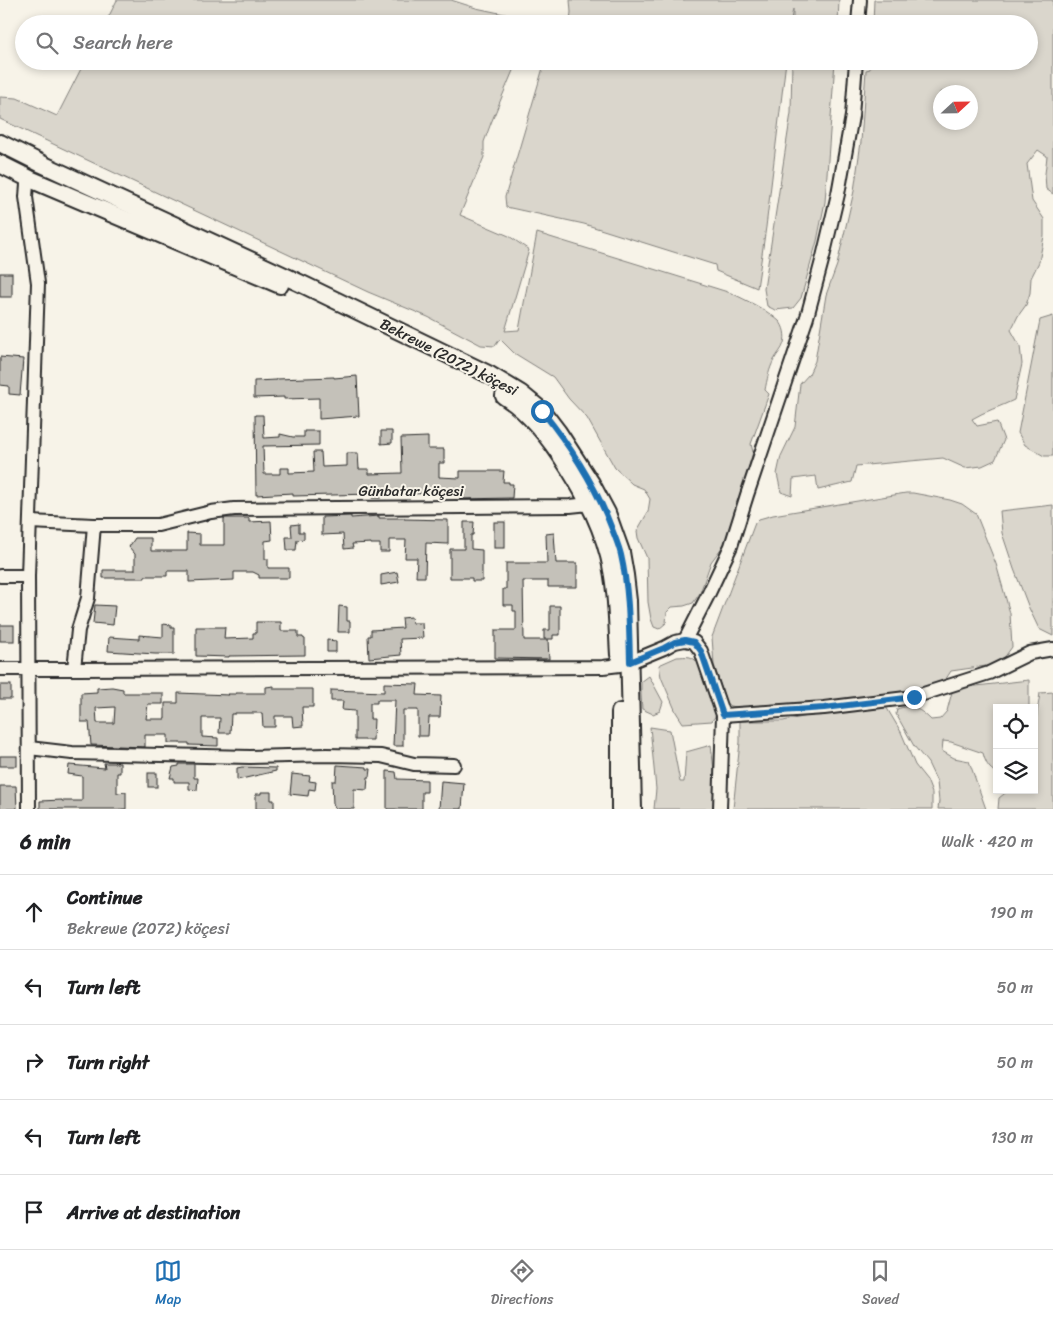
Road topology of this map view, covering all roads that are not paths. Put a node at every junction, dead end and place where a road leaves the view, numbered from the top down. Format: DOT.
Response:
graph roads {
  1 [pos="860,0"];
  2 [pos="859,15"];
  3 [pos="855,70"];
  4 [pos="0,143"];
  5 [pos="0,164"];
  6 [pos="30,179"];
  7 [pos="589,504"];
  8 [pos="30,522"];
  9 [pos="94,525"];
  10 [pos="0,576"];
  11 [pos="28,576"];
  12 [pos="685,640"];
  13 [pos="1053,649"];
  14 [pos="625,663"];
  15 [pos="29,668"];
  16 [pos="0,669"];
  17 [pos="74,669"];
  18 [pos="723,715"];
  19 [pos="29,748"];
  20 [pos="454,765"];
  21 [pos="29,809"];
  22 [pos="620,809"];
  23 [pos="633,809"];
  24 [pos="720,809"];
  1 -- 2 [label="street"];
  3 -- 12 [label="street"];
  4 -- 14 [label="main road, Bekrewe (2072) köçesi"];
  5 -- 6 [label="main road, Bekrewe (2072) köçesi"];
  6 -- 7 [label="main road, Bekrewe (2072) köçesi"];
  6 -- 8 [label="street"];
  7 -- 9 [label="street, Günbatar köçesi"];
  7 -- 14 [label="main road, Bekrewe (2072) köçesi"];
  8 -- 9 [label="street, Günbatar köçesi"];
  8 -- 11 [label="street"];
  9 -- 17 [label="street"];
  10 -- 11 [label="street"];
  11 -- 15 [label="street"];
  12 -- 14 [label="street"];
  12 -- 18 [label="street"];
  13 -- 18 [label="street"];
  14 -- 17 [label="street"];
  14 -- 22 [label="main road, Bekrewe (2072) köçesi"];
  14 -- 23 [label="main road, Bekrewe (2072) köçesi"];
  15 -- 16 [label="street"];
  15 -- 17 [label="street"];
  15 -- 19 [label="street"];
  18 -- 24 [label="street"];
  19 -- 20 [label="street"];
  19 -- 21 [label="street"];
}
